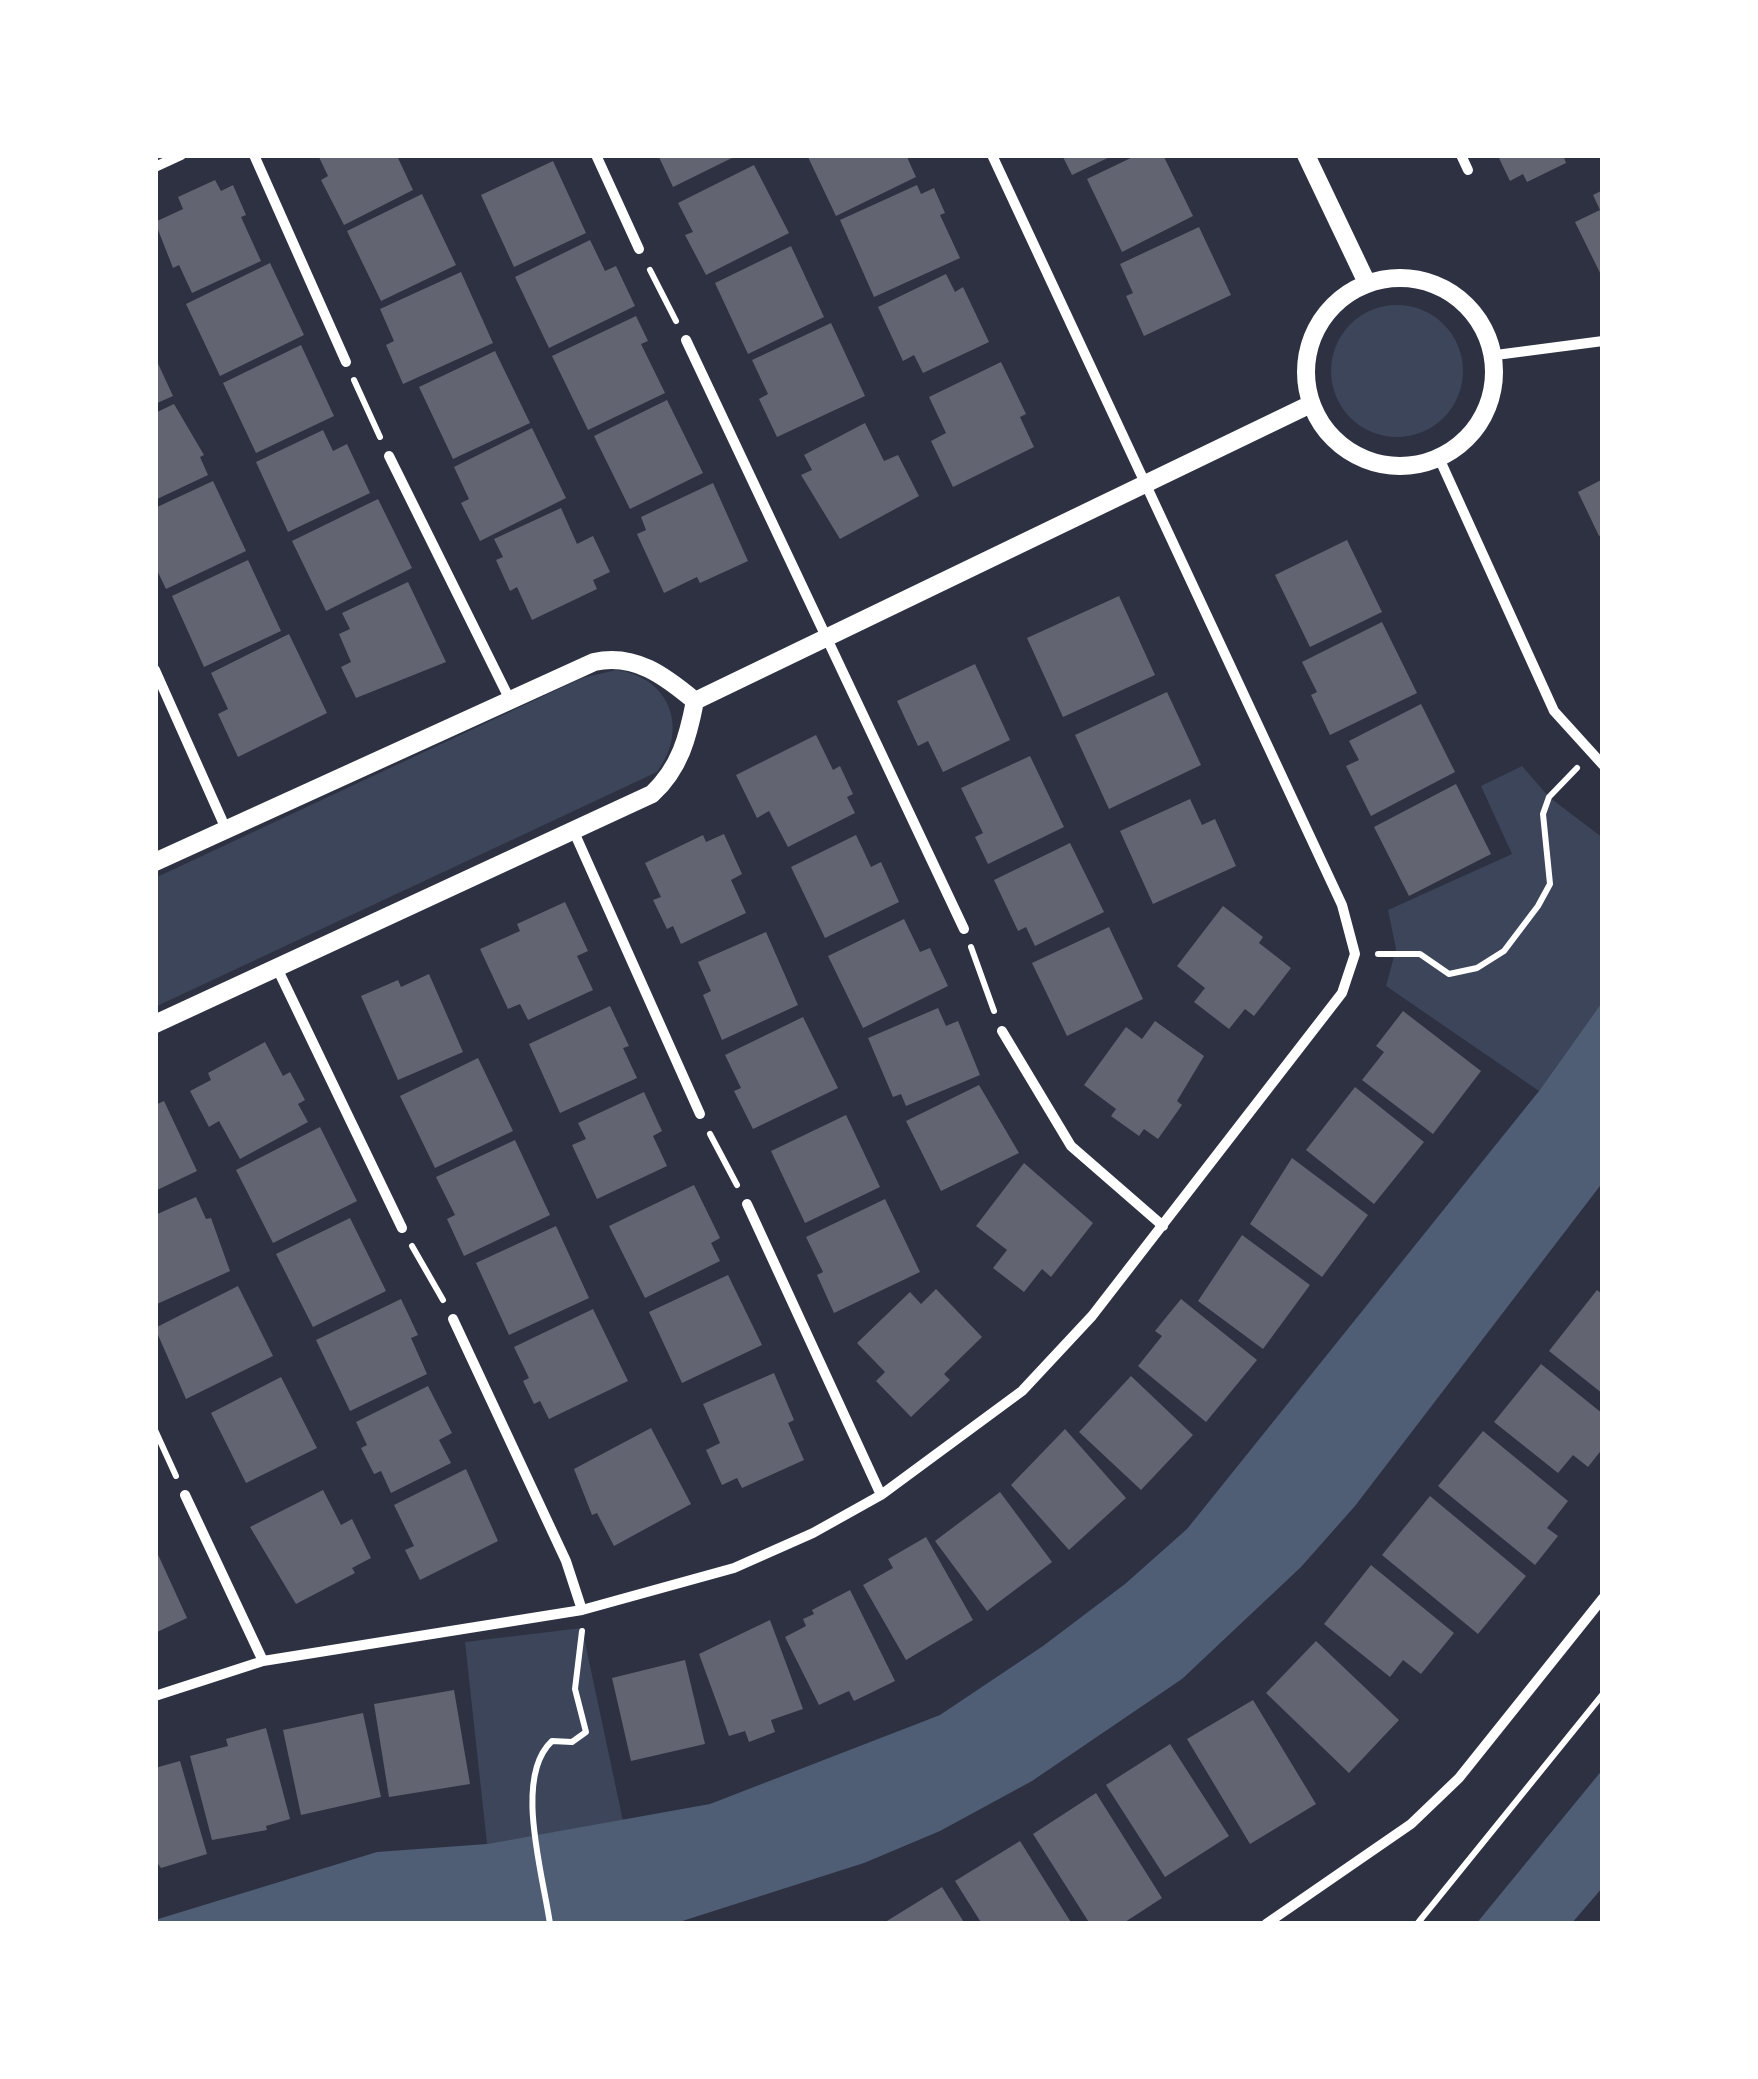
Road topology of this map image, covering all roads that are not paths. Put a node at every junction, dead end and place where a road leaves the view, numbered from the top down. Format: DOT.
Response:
graph roads {
  1 [pos="182,155"];
  2 [pos="254,155"];
  3 [pos="596,155"];
  4 [pos="992,155"];
  5 [pos="1306,155"];
  6 [pos="1461,155"];
  7 [pos="155,167"];
  8 [pos="1468,170"];
  9 [pos="639,249"];
  10 [pos="1367,283"];
  11 [pos="686,340"];
  12 [pos="1603,340"];
  13 [pos="1496,356"];
  14 [pos="346,362"];
  15 [pos="1311,404"];
  16 [pos="389,456"];
  17 [pos="1439,458"];
  18 [pos="1145,484"];
  19 [pos="828,636"];
  20 [pos="155,670"];
  21 [pos="510,700"];
  22 [pos="695,701"];
  23 [pos="1603,765"];
  24 [pos="226,829"];
  25 [pos="574,832"];
  26 [pos="155,862"];
  27 [pos="964,929"];
  28 [pos="278,968"];
  29 [pos="155,1024"];
  30 [pos="1002,1031"];
  31 [pos="700,1114"];
  32 [pos="747,1204"];
  33 [pos="1162,1226"];
  34 [pos="402,1228"];
  35 [pos="453,1319"];
  36 [pos="881,1495"];
  37 [pos="184,1496"];
  38 [pos="1603,1598"];
  39 [pos="582,1610"];
  40 [pos="263,1661"];
  41 [pos="155,1696"];
  42 [pos="1266,1924"];
  1 -- 7 [label="street"];
  2 -- 14 [label="street"];
  3 -- 9 [label="street"];
  4 -- 18 [label="street"];
  5 -- 10 [label="street"];
  6 -- 8 [label="street"];
  10 -- 13 [label="street"];
  10 -- 15 [label="street"];
  11 -- 19 [label="street"];
  12 -- 13 [label="street"];
  13 -- 17 [label="street"];
  15 -- 17 [label="street"];
  15 -- 18 [label="street"];
  16 -- 21 [label="street"];
  17 -- 23 [label="street"];
  18 -- 19 [label="street"];
  18 -- 33 [label="street"];
  19 -- 22 [label="street"];
  19 -- 27 [label="street"];
  20 -- 24 [label="street"];
  21 -- 22 [label="street"];
  21 -- 24 [label="street"];
  22 -- 25 [label="street"];
  24 -- 26 [label="street"];
  25 -- 28 [label="street"];
  25 -- 31 [label="street"];
  28 -- 29 [label="street"];
  28 -- 34 [label="street"];
  30 -- 33 [label="street"];
  32 -- 36 [label="street"];
  33 -- 36 [label="street"];
  35 -- 39 [label="street"];
  36 -- 39 [label="street"];
  37 -- 40 [label="street"];
  38 -- 42 [label="street"];
  39 -- 40 [label="street"];
  40 -- 41 [label="street"];
}
